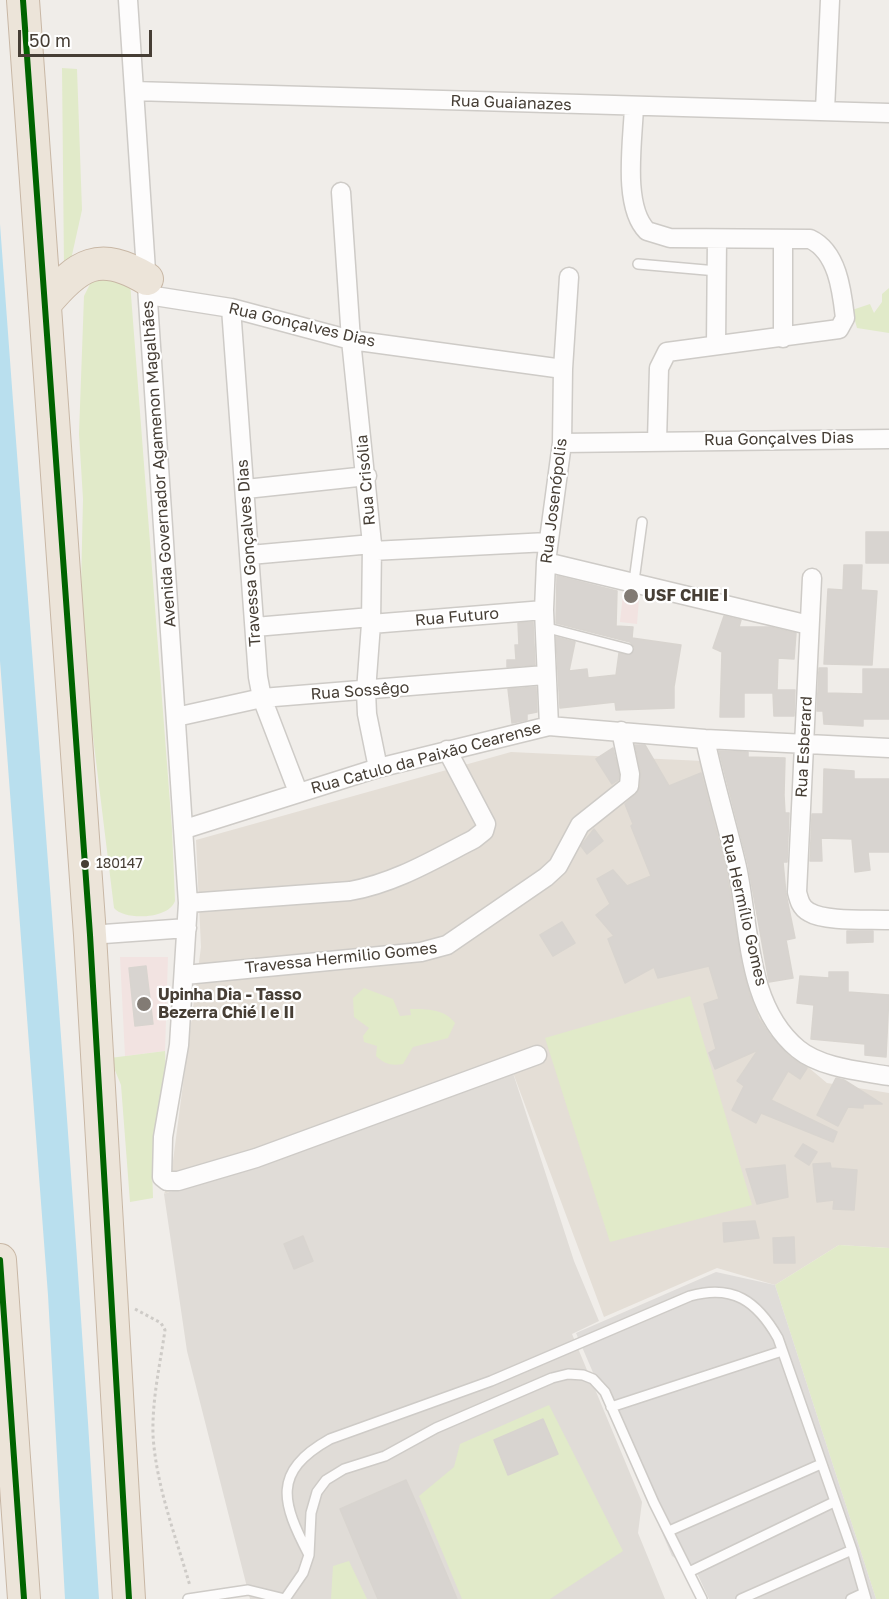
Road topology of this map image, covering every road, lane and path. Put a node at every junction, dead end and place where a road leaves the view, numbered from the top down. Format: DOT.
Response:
graph roads {
  1 [pos="23,0"];
  2 [pos="128,0"];
  3 [pos="830,0"];
  4 [pos="134,91"];
  5 [pos="634,106"];
  6 [pos="825,110"];
  7 [pos="889,113"];
  8 [pos="341,192"];
  9 [pos="717,239"];
  10 [pos="783,240"];
  11 [pos="638,264"];
  12 [pos="717,271"];
  13 [pos="570,277"];
  14 [pos="147,287"];
  15 [pos="45,304"];
  16 [pos="231,308"];
  17 [pos="783,338"];
  18 [pos="351,339"];
  19 [pos="716,345"];
  20 [pos="563,369"];
  21 [pos="889,439"];
  22 [pos="657,441"];
  23 [pos="562,443"];
  24 [pos="367,476"];
  25 [pos="246,489"];
  26 [pos="642,522"];
  27 [pos="548,542"];
  28 [pos="372,547"];
  29 [pos="250,555"];
  30 [pos="546,562"];
  31 [pos="812,578"];
  32 [pos="634,581"];
  33 [pos="544,619"];
  34 [pos="371,621"];
  35 [pos="809,624"];
  36 [pos="255,627"];
  37 [pos="628,649"];
  38 [pos="545,675"];
  39 [pos="366,691"];
  40 [pos="262,698"];
  41 [pos="176,717"];
  42 [pos="549,726"];
  43 [pos="621,731"];
  44 [pos="705,739"];
  45 [pos="804,744"];
  46 [pos="889,748"];
  47 [pos="447,750"];
  48 [pos="378,768"];
  49 [pos="298,792"];
  50 [pos="185,829"];
  51 [pos="188,903"];
  52 [pos="889,920"];
  53 [pos="187,928"];
  54 [pos="90,935"];
  55 [pos="185,975"];
  56 [pos="537,1055"];
  57 [pos="889,1076"];
  58 [pos="0,1260"];
  59 [pos="131,1302"];
  60 [pos="3,1345"];
  61 [pos="782,1351"];
  62 [pos="611,1407"];
  63 [pos="820,1464"];
  64 [pos="834,1502"];
  65 [pos="669,1531"];
  66 [pos="852,1550"];
  67 [pos="309,1555"];
  68 [pos="688,1572"];
  69 [pos="865,1596"];
  70 [pos="194,1598"];
  71 [pos="24,1599"];
  72 [pos="129,1599"];
  73 [pos="188,1599"];
  74 [pos="285,1599"];
  75 [pos="702,1599"];
  76 [pos="741,1599"];
  77 [pos="851,1599"];
  1 -- 15 [label="highway"];
  2 -- 4 [label="street, Avenida Governador Agamenon Magalhães"];
  3 -- 6 [label="street"];
  4 -- 5 [label="street, Rua Guaianazes"];
  4 -- 14 [label="street, Avenida Governador Agamenon Magalhães"];
  5 -- 6 [label="street, Rua Guaianazes"];
  5 -- 9 [label="street"];
  6 -- 7 [label="street, Rua Guaianazes"];
  8 -- 18 [label="street, Rua Crisólia"];
  9 -- 10 [label="street"];
  9 -- 12 [label="street"];
  10 -- 17 [label="street"];
  10 -- 17 [label="street"];
  11 -- 12 [label="lane"];
  12 -- 19 [label="street"];
  13 -- 20 [label="street, Rua Josenópolis"];
  14 -- 15 [label="highway"];
  14 -- 16 [label="street, Rua Gonçalves Dias"];
  14 -- 41 [label="street, Avenida Governador Agamenon Magalhães"];
  15 -- 54 [label="highway"];
  16 -- 18 [label="street, Rua Gonçalves Dias"];
  16 -- 25 [label="street, Travessa Gonçalves Dias"];
  17 -- 19 [label="street"];
  18 -- 20 [label="street, Rua Gonçalves Dias"];
  18 -- 24 [label="street, Rua Crisólia"];
  19 -- 22 [label="street"];
  20 -- 23 [label="street, Rua Josenópolis"];
  21 -- 22 [label="street, Rua Gonçalves Dias"];
  22 -- 23 [label="street, Rua Gonçalves Dias"];
  23 -- 27 [label="street, Rua Josenópolis"];
  24 -- 25 [label="street"];
  24 -- 28 [label="street, Rua Crisólia"];
  25 -- 29 [label="street, Travessa Gonçalves Dias"];
  26 -- 32 [label="lane"];
  27 -- 28 [label="street"];
  27 -- 30 [label="street, Rua Josenópolis"];
  28 -- 29 [label="street"];
  28 -- 34 [label="street, Rua Crisólia"];
  29 -- 36 [label="street, Travessa Gonçalves Dias"];
  30 -- 32 [label="street"];
  30 -- 33 [label="street, Rua Josenópolis"];
  31 -- 35 [label="street, Rua Esberard"];
  32 -- 35 [label="street"];
  33 -- 34 [label="street, Rua Futuro"];
  33 -- 37 [label="lane"];
  33 -- 38 [label="street, Rua Josenópolis"];
  34 -- 36 [label="street, Rua Futuro"];
  34 -- 39 [label="street, Rua Crisólia"];
  35 -- 45 [label="street, Rua Esberard"];
  36 -- 40 [label="street, Travessa Gonçalves Dias"];
  38 -- 39 [label="street, Rua Sossêgo"];
  38 -- 42 [label="street, Rua Josenópolis"];
  39 -- 40 [label="street, Rua Sossêgo"];
  39 -- 48 [label="street, Rua Crisólia"];
  40 -- 41 [label="street, Rua Sossêgo"];
  40 -- 49 [label="street, Travessa Gonçalves Dias"];
  41 -- 50 [label="street, Avenida Governador Agamenon Magalhães"];
  42 -- 43 [label="street, Rua Catulo da Paixão Cearense"];
  42 -- 47 [label="street, Rua Catulo da Paixão Cearense"];
  43 -- 44 [label="street, Rua Catulo da Paixão Cearense"];
  43 -- 55 [label="street, Travessa Hermilio Gomes"];
  44 -- 45 [label="street, Rua Catulo da Paixão Cearense"];
  44 -- 57 [label="street, Rua Hermílio Gomes"];
  45 -- 46 [label="street, Rua Catulo da Paixão Cearense"];
  45 -- 52 [label="street, Rua Esberard"];
  47 -- 48 [label="street, Rua Catulo da Paixão Cearense"];
  47 -- 51 [label="street"];
  48 -- 49 [label="street, Rua Catulo da Paixão Cearense"];
  49 -- 50 [label="street, Rua Catulo da Paixão Cearense"];
  50 -- 51 [label="street, Avenida Governador Agamenon Magalhães"];
  51 -- 53 [label="street, Avenida Governador Agamenon Magalhães"];
  53 -- 54 [label="street"];
  53 -- 55 [label="street, Avenida Governador Agamenon Magalhães"];
  54 -- 72 [label="highway"];
  55 -- 56 [label="street, Avenida Governador Agamenon Magalhães"];
  58 -- 60 [label="highway"];
  59 -- 70 [label="path"];
  60 -- 71 [label="highway"];
  61 -- 62 [label="lane"];
  61 -- 63 [label="lane"];
  61 -- 67 [label="lane"];
  62 -- 65 [label="lane"];
  62 -- 67 [label="lane"];
  63 -- 64 [label="lane"];
  63 -- 65 [label="lane"];
  64 -- 66 [label="lane"];
  64 -- 68 [label="lane"];
  65 -- 68 [label="lane"];
  66 -- 69 [label="lane"];
  66 -- 76 [label="lane"];
  67 -- 74 [label="lane"];
  68 -- 75 [label="lane"];
  69 -- 77 [label="lane"];
  70 -- 73 [label="lane"];
  70 -- 74 [label="lane"];
}
